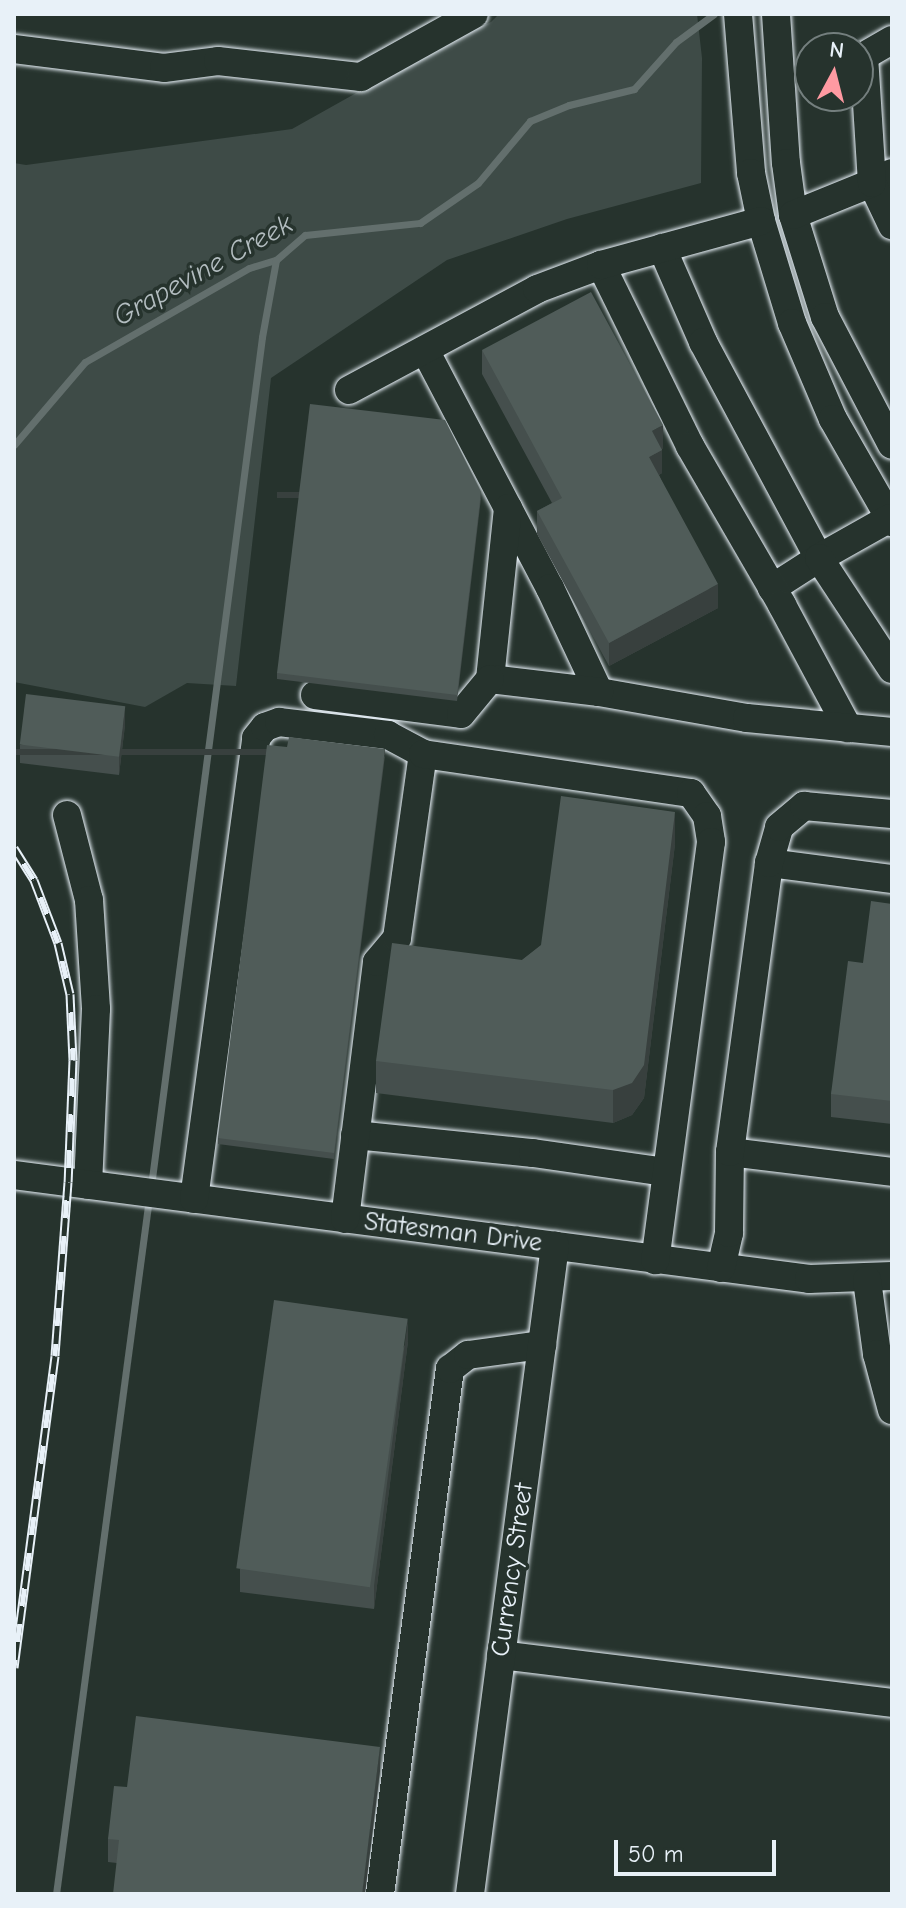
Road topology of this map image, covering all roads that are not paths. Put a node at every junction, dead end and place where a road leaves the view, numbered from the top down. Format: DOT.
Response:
graph roads {
  1 [pos="474,14"];
  2 [pos="738,14"];
  3 [pos="776,14"];
  4 [pos="892,40"];
  5 [pos="14,49"];
  6 [pos="882,178"];
  7 [pos="793,215"];
  8 [pos="761,221"];
  9 [pos="892,225"];
  10 [pos="662,248"];
  11 [pos="601,265"];
  12 [pos="425,350"];
  13 [pos="349,390"];
  14 [pos="892,445"];
  15 [pos="508,508"];
  16 [pos="891,520"];
  17 [pos="819,558"];
  18 [pos="772,588"];
  19 [pos="892,669"];
  20 [pos="490,679"];
  21 [pos="599,692"];
  22 [pos="315,695"];
  23 [pos="848,728"];
  24 [pos="892,732"];
  25 [pos="423,754"];
  26 [pos="892,814"];
  27 [pos="67,815"];
  28 [pos="769,863"];
  29 [pos="892,879"];
  30 [pos="355,1135"];
  31 [pos="730,1152"];
  32 [pos="665,1172"];
  33 [pos="892,1172"];
  34 [pos="14,1175"];
  35 [pos="95,1186"];
  36 [pos="194,1199"];
  37 [pos="345,1219"];
  38 [pos="555,1246"];
  39 [pos="655,1260"];
  40 [pos="721,1268"];
  41 [pos="880,1278"];
  42 [pos="542,1345"];
  43 [pos="892,1410"];
  44 [pos="501,1655"];
  45 [pos="892,1703"];
  46 [pos="380,1894"];
  47 [pos="470,1894"];
  1 -- 5 [label="street"];
  2 -- 8 [label="street"];
  3 -- 7 [label="street"];
  4 -- 6 [label="street"];
  6 -- 7 [label="street"];
  6 -- 9 [label="street"];
  7 -- 14 [label="street"];
  8 -- 10 [label="street"];
  8 -- 16 [label="street"];
  10 -- 11 [label="street"];
  10 -- 17 [label="street"];
  11 -- 12 [label="street"];
  11 -- 18 [label="street"];
  12 -- 13 [label="street"];
  12 -- 15 [label="street"];
  15 -- 20 [label="street"];
  15 -- 21 [label="street"];
  16 -- 17 [label="street"];
  17 -- 18 [label="street"];
  17 -- 19 [label="street"];
  18 -- 23 [label="street"];
  20 -- 21 [label="street"];
  20 -- 22 [label="street"];
  21 -- 23 [label="street"];
  23 -- 24 [label="street"];
  25 -- 30 [label="street"];
  25 -- 32 [label="street"];
  25 -- 36 [label="street"];
  26 -- 28 [label="street"];
  27 -- 35 [label="street"];
  28 -- 29 [label="street"];
  28 -- 31 [label="street"];
  30 -- 32 [label="street"];
  30 -- 37 [label="street"];
  31 -- 33 [label="street"];
  31 -- 40 [label="street"];
  32 -- 39 [label="street"];
  34 -- 35 [label="street, Statesman Drive"];
  35 -- 36 [label="street, Statesman Drive"];
  36 -- 37 [label="street, Statesman Drive"];
  37 -- 38 [label="street, Statesman Drive"];
  38 -- 39 [label="street, Statesman Drive"];
  38 -- 42 [label="street, Currency Street"];
  39 -- 40 [label="street, Statesman Drive"];
  40 -- 41 [label="street, Statesman Drive"];
  41 -- 43 [label="street"];
  42 -- 44 [label="street, Currency Street"];
  42 -- 46 [label="street"];
  44 -- 45 [label="street"];
  44 -- 47 [label="street, Currency Street"];
}
